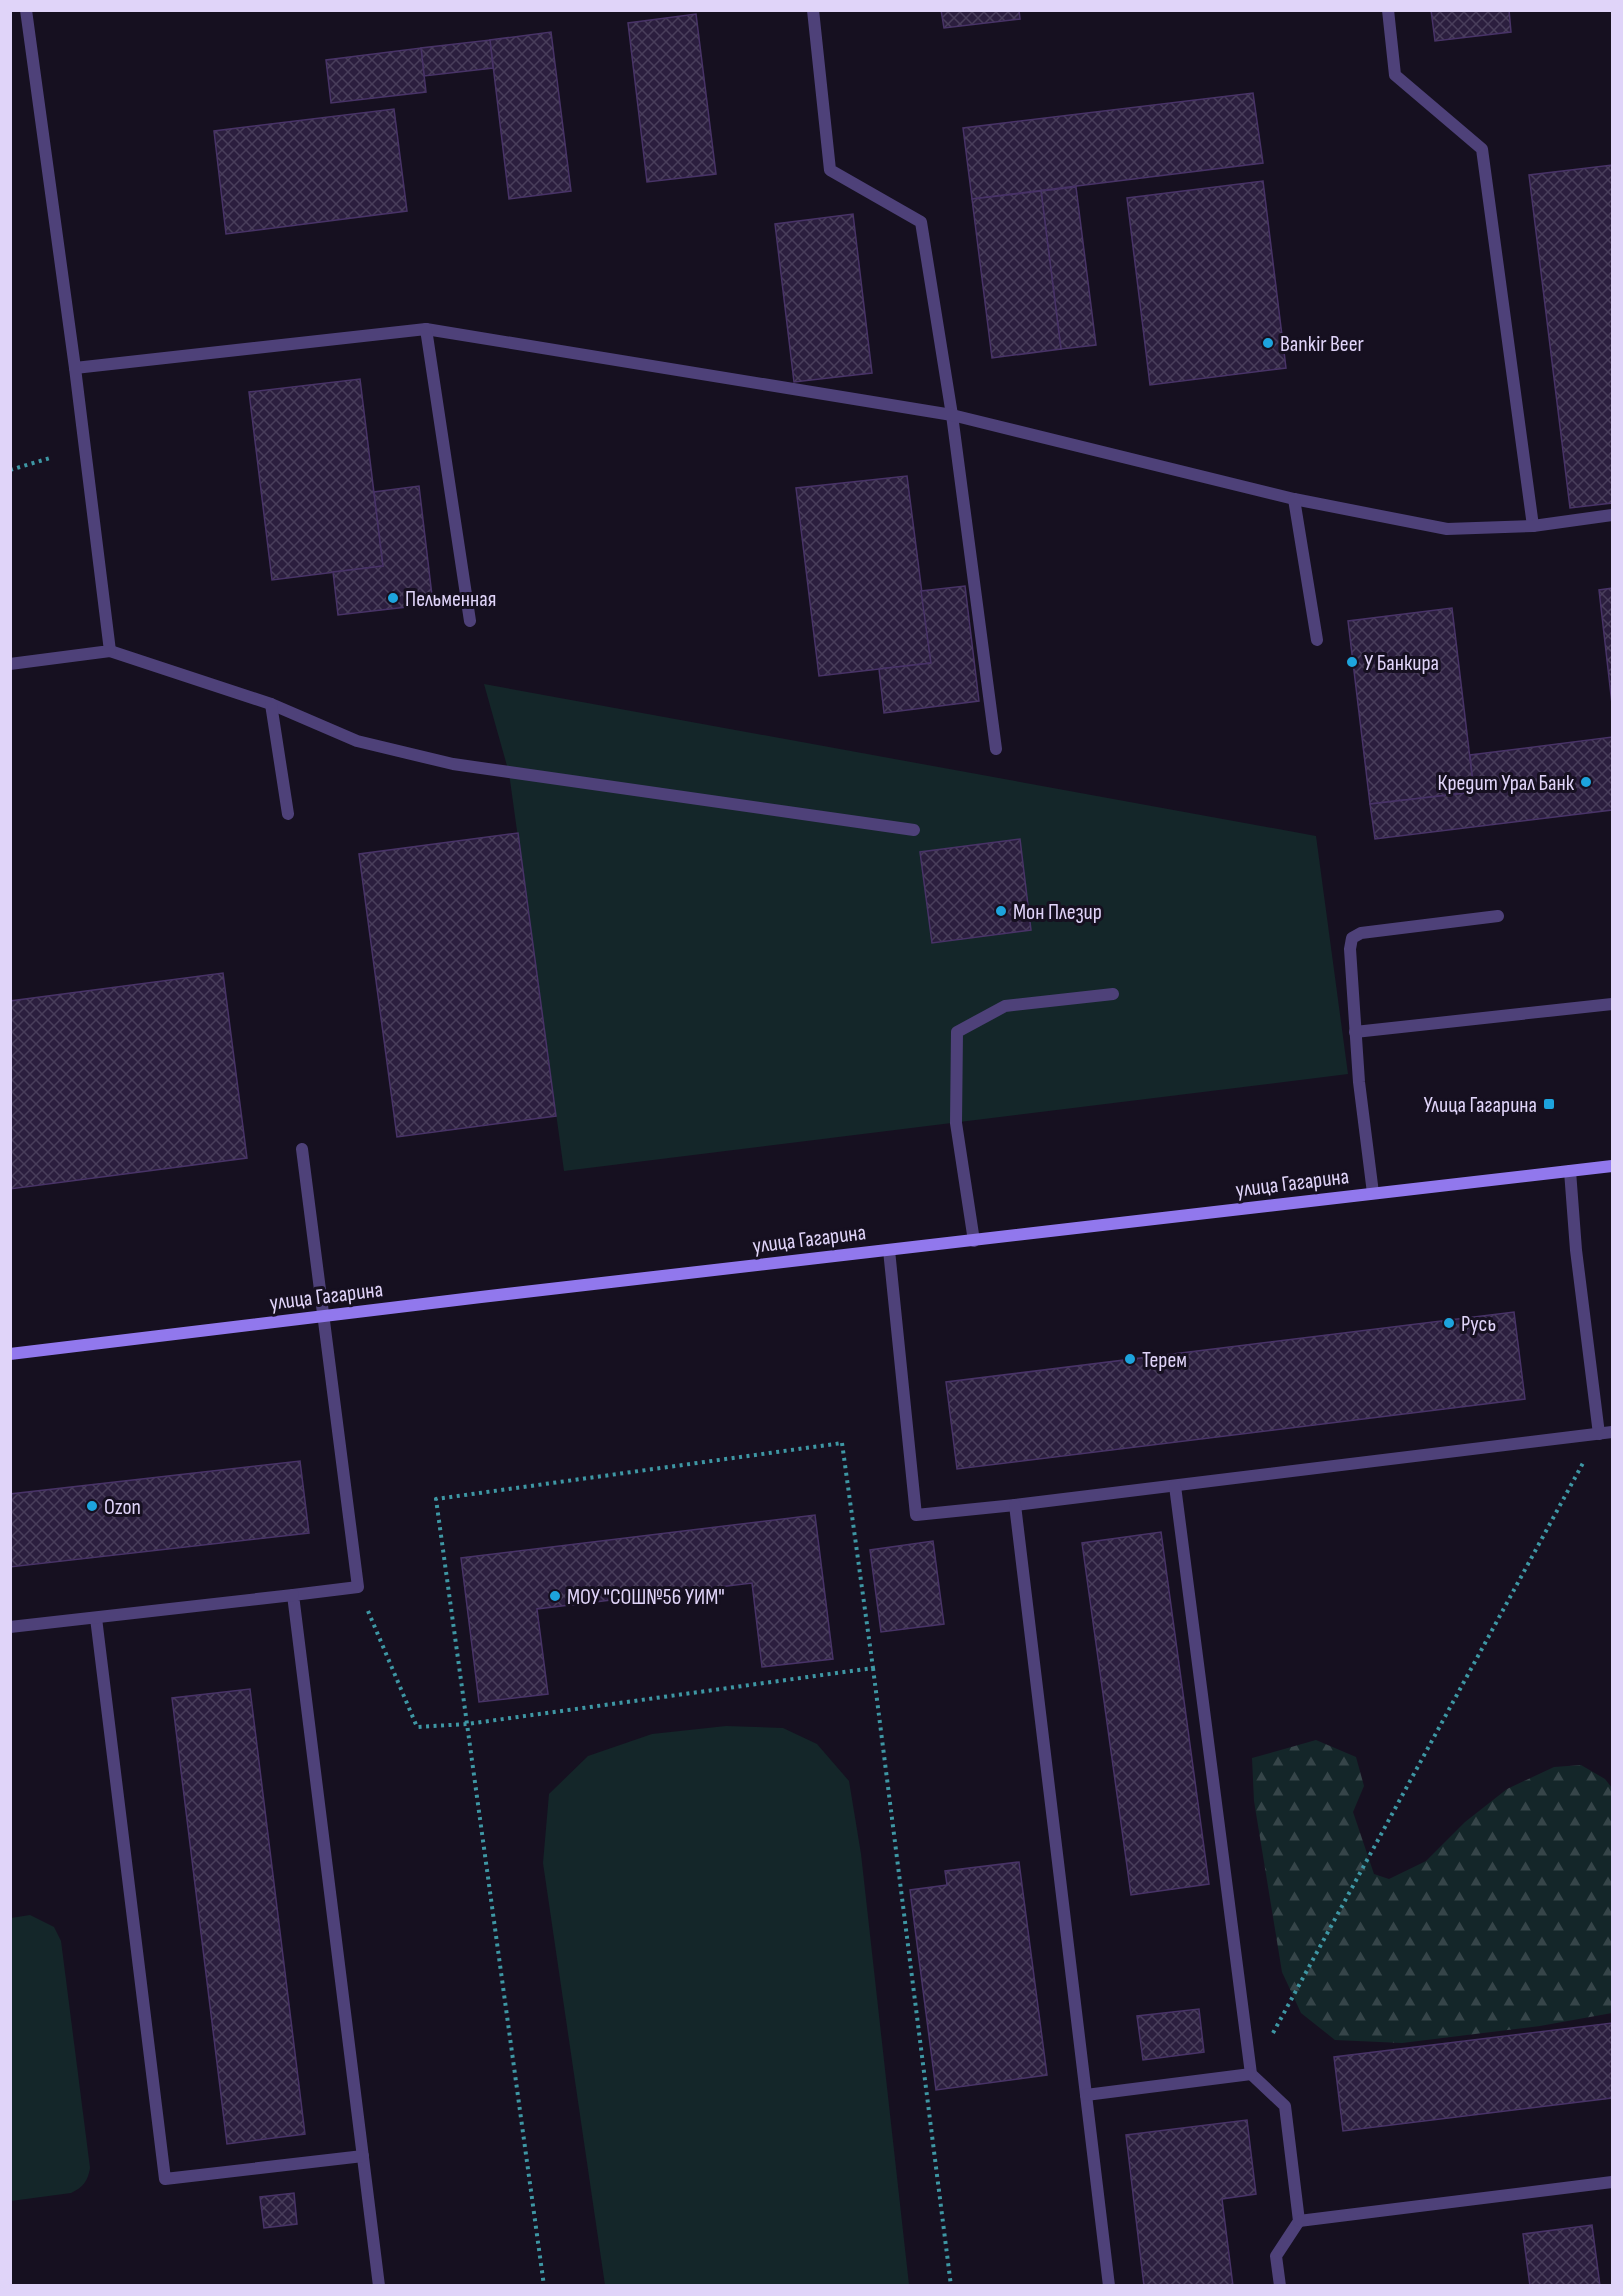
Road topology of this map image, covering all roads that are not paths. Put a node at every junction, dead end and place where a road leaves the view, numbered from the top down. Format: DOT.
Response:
graph roads {
  1 [pos="26,10"];
  2 [pos="813,10"];
  3 [pos="1388,10"];
  4 [pos="426,329"];
  5 [pos="75,368"];
  6 [pos="952,415"];
  7 [pos="1294,499"];
  8 [pos="1612,515"];
  9 [pos="1533,526"];
  10 [pos="470,621"];
  11 [pos="1317,640"];
  12 [pos="110,651"];
  13 [pos="10,664"];
  14 [pos="271,704"];
  15 [pos="996,749"];
  16 [pos="288,814"];
  17 [pos="914,830"];
  18 [pos="1498,916"];
  19 [pos="1113,994"];
  20 [pos="1612,1004"];
  21 [pos="1355,1032"];
  22 [pos="302,1149"];
  23 [pos="1612,1166"];
  24 [pos="1570,1171"];
  25 [pos="1373,1193"];
  26 [pos="974,1241"];
  27 [pos="889,1250"];
  28 [pos="324,1317"];
  29 [pos="10,1354"];
  30 [pos="1612,1432"];
  31 [pos="1599,1434"];
  32 [pos="1175,1486"];
  33 [pos="1015,1505"];
  34 [pos="293,1595"];
  35 [pos="96,1618"];
  36 [pos="10,1628"];
  37 [pos="1251,2074"];
  38 [pos="1086,2095"];
  39 [pos="363,2156"];
  40 [pos="1612,2182"];
  41 [pos="1299,2221"];
  42 [pos="379,2286"];
  43 [pos="1109,2286"];
  44 [pos="1280,2286"];
  1 -- 5 [label="lane"];
  2 -- 6 [label="lane"];
  3 -- 9 [label="lane"];
  4 -- 5 [label="lane"];
  4 -- 6 [label="lane"];
  4 -- 10 [label="lane"];
  5 -- 12 [label="lane"];
  6 -- 7 [label="lane"];
  6 -- 15 [label="lane"];
  7 -- 9 [label="lane"];
  7 -- 11 [label="lane"];
  8 -- 9 [label="lane"];
  12 -- 13 [label="lane"];
  12 -- 14 [label="lane"];
  14 -- 16 [label="lane"];
  14 -- 17 [label="lane"];
  18 -- 21 [label="lane"];
  19 -- 26 [label="lane"];
  20 -- 21 [label="lane"];
  21 -- 25 [label="lane"];
  22 -- 28 [label="lane"];
  23 -- 24 [label="main road, улица Гагарина"];
  24 -- 25 [label="main road, улица Гагарина"];
  24 -- 31 [label="lane"];
  25 -- 26 [label="main road, улица Гагарина"];
  26 -- 27 [label="main road, улица Гагарина"];
  27 -- 28 [label="main road, улица Гагарина"];
  27 -- 33 [label="lane"];
  28 -- 29 [label="main road, улица Гагарина"];
  28 -- 34 [label="lane"];
  30 -- 31 [label="lane"];
  31 -- 32 [label="lane"];
  32 -- 33 [label="lane"];
  32 -- 37 [label="lane"];
  33 -- 38 [label="lane"];
  34 -- 35 [label="lane"];
  34 -- 39 [label="lane"];
  35 -- 36 [label="lane"];
  35 -- 39 [label="lane"];
  37 -- 38 [label="lane"];
  37 -- 41 [label="lane"];
  38 -- 43 [label="lane"];
  39 -- 42 [label="lane"];
  40 -- 41 [label="lane"];
  41 -- 44 [label="lane"];
}
